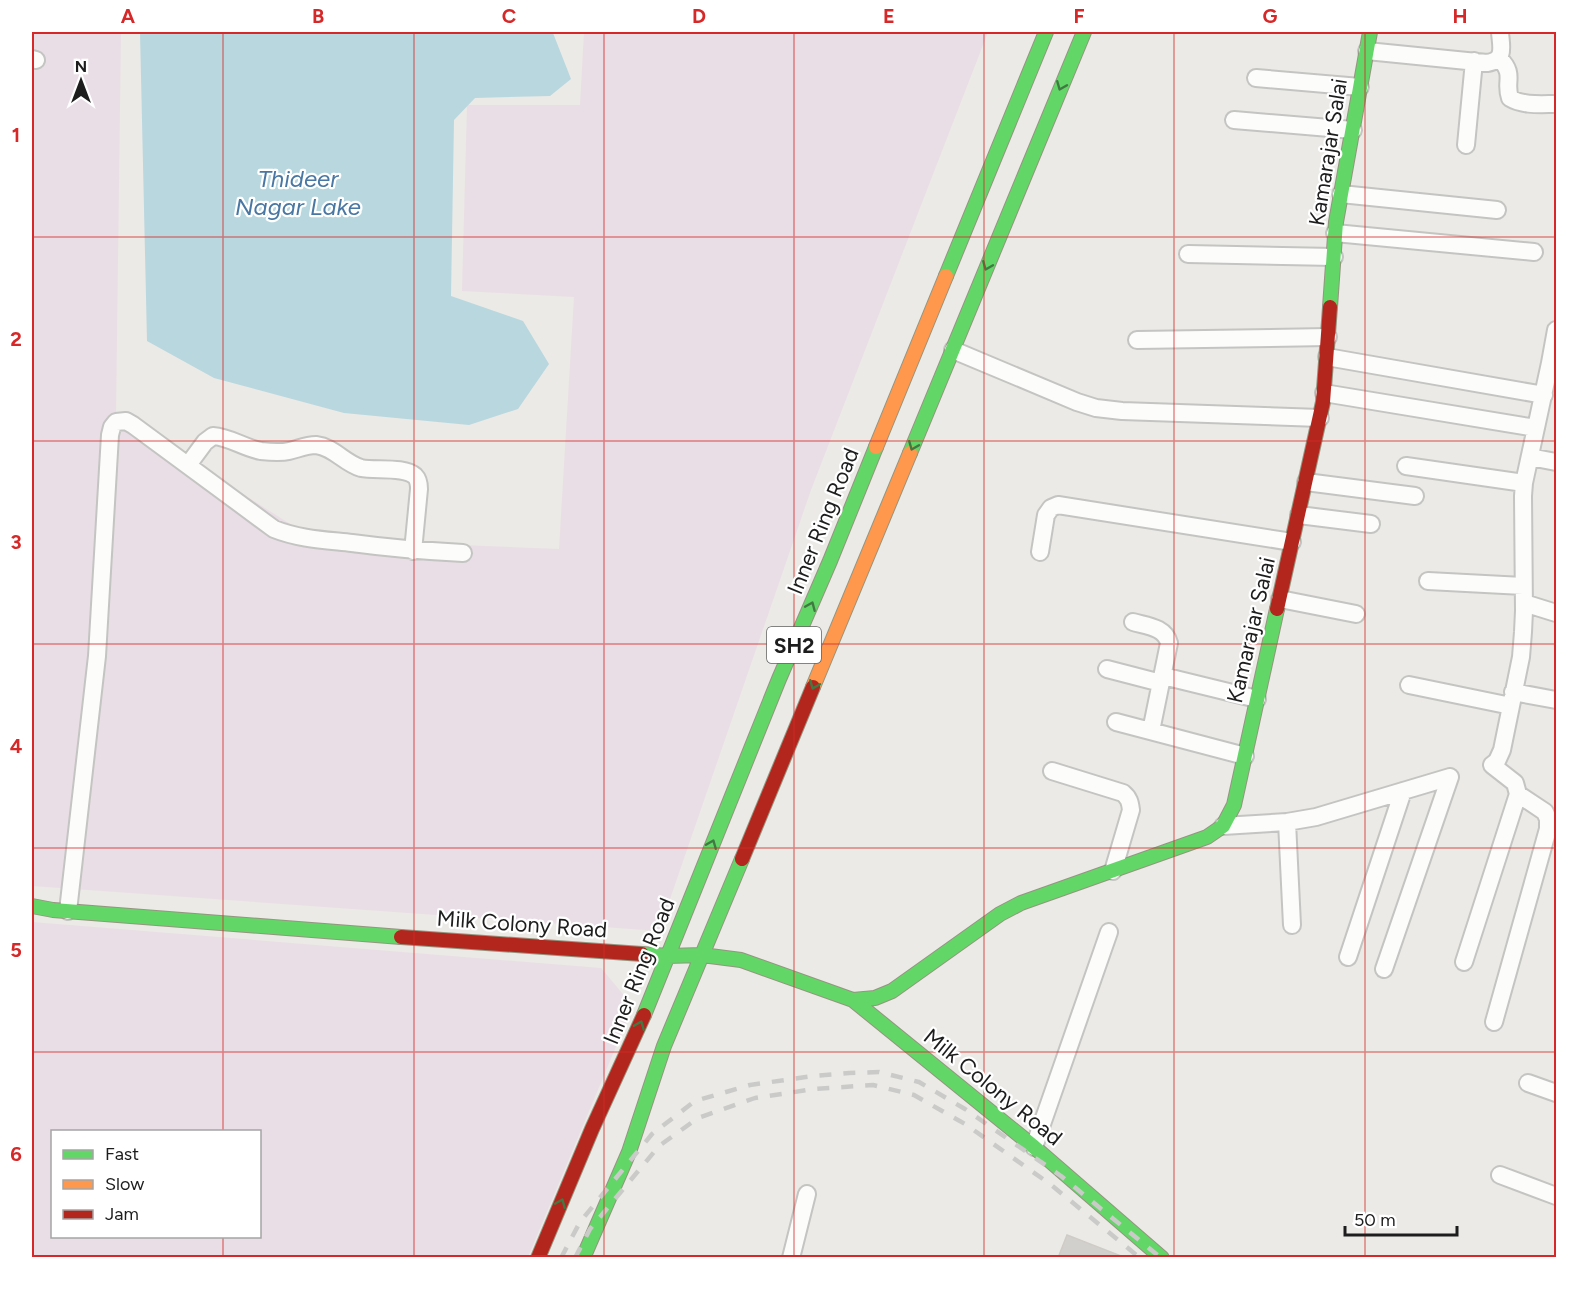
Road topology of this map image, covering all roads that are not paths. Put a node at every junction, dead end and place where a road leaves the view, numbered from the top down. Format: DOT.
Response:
graph roads {
  1 [pos="1046,32"];
  2 [pos="1084,32"];
  3 [pos="1370,32"];
  4 [pos="1500,32"];
  5 [pos="1367,51"];
  6 [pos="1499,58"];
  7 [pos="1474,61"];
  8 [pos="1256,78"];
  9 [pos="1360,87"];
  10 [pos="1557,104"];
  11 [pos="1234,120"];
  12 [pos="1353,130"];
  13 [pos="1466,145"];
  14 [pos="1341,194"];
  15 [pos="1497,210"];
  16 [pos="1335,233"];
  17 [pos="1534,252"];
  18 [pos="1188,254"];
  19 [pos="1334,257"];
  20 [pos="1557,330"];
  21 [pos="1328,337"];
  22 [pos="1137,340"];
  23 [pos="953,350"];
  24 [pos="1327,357"];
  25 [pos="1553,364"];
  26 [pos="1324,393"];
  27 [pos="1544,395"];
  28 [pos="1320,418"];
  29 [pos="1536,429"];
  30 [pos="1530,457"];
  31 [pos="1557,462"];
  32 [pos="188,465"];
  33 [pos="1406,466"];
  34 [pos="1306,482"];
  35 [pos="1524,483"];
  36 [pos="1415,496"];
  37 [pos="1299,514"];
  38 [pos="1371,524"];
  39 [pos="1292,542"];
  40 [pos="413,550"];
  41 [pos="1040,552"];
  42 [pos="463,553"];
  43 [pos="1428,581"];
  44 [pos="1523,586"];
  45 [pos="1280,599"];
  46 [pos="1524,603"];
  47 [pos="1557,613"];
  48 [pos="1356,614"];
  49 [pos="1133,622"];
  50 [pos="1107,669"];
  51 [pos="1162,680"];
  52 [pos="1409,685"];
  53 [pos="1257,699"];
  54 [pos="1512,699"];
  55 [pos="1557,700"];
  56 [pos="1116,722"];
  57 [pos="1151,731"];
  58 [pos="1245,756"];
  59 [pos="1052,771"];
  60 [pos="1403,791"];
  61 [pos="1518,794"];
  62 [pos="1287,822"];
  63 [pos="1223,826"];
  64 [pos="1113,871"];
  65 [pos="32,906"];
  66 [pos="68,910"];
  67 [pos="1292,924"];
  68 [pos="1109,932"];
  69 [pos="702,955"];
  70 [pos="668,956"];
  71 [pos="1348,957"];
  72 [pos="1464,962"];
  73 [pos="1384,969"];
  74 [pos="853,1000"];
  75 [pos="1494,1022"];
  76 [pos="1528,1083"];
  77 [pos="1557,1093"];
  78 [pos="1034,1147"];
  79 [pos="1500,1175"];
  80 [pos="807,1194"];
  81 [pos="1557,1196"];
  82 [pos="538,1257"];
  83 [pos="583,1257"];
  84 [pos="792,1257"];
  85 [pos="1162,1257"];
  70 -- 1 [label="main road, Inner Ring Road / SH2, one-way"];
  2 -- 23 [label="main road, SH2, one-way"];
  3 -- 5 [label="main road, Kamarajar Salai"];
  4 -- 6 [label="street"];
  5 -- 7 [label="street"];
  5 -- 9 [label="main road, Kamarajar Salai"];
  6 -- 7 [label="street"];
  6 -- 10 [label="street"];
  7 -- 13 [label="street"];
  8 -- 9 [label="street"];
  9 -- 12 [label="main road, Kamarajar Salai"];
  11 -- 12 [label="street"];
  12 -- 14 [label="main road, Kamarajar Salai"];
  14 -- 15 [label="street"];
  14 -- 16 [label="main road, Kamarajar Salai"];
  16 -- 17 [label="street"];
  16 -- 19 [label="main road, Kamarajar Salai"];
  18 -- 19 [label="street"];
  19 -- 21 [label="main road, Kamarajar Salai"];
  20 -- 25 [label="street"];
  21 -- 22 [label="street"];
  21 -- 24 [label="main road, Kamarajar Salai"];
  23 -- 28 [label="street"];
  23 -- 69 [label="main road, SH2, one-way"];
  24 -- 26 [label="main road, Kamarajar Salai"];
  24 -- 27 [label="street"];
  25 -- 27 [label="street"];
  26 -- 28 [label="main road, Kamarajar Salai"];
  26 -- 29 [label="street"];
  27 -- 29 [label="street"];
  28 -- 34 [label="main road, Kamarajar Salai"];
  29 -- 30 [label="street"];
  30 -- 31 [label="street"];
  30 -- 35 [label="street"];
  32 -- 40 [label="street"];
  32 -- 40 [label="street"];
  32 -- 66 [label="street"];
  33 -- 35 [label="street"];
  34 -- 36 [label="street"];
  34 -- 37 [label="main road, Kamarajar Salai"];
  35 -- 44 [label="street"];
  37 -- 38 [label="street"];
  37 -- 39 [label="main road, Kamarajar Salai"];
  39 -- 41 [label="street"];
  39 -- 45 [label="main road, Kamarajar Salai"];
  40 -- 42 [label="street"];
  43 -- 44 [label="street"];
  44 -- 46 [label="street"];
  45 -- 48 [label="street"];
  45 -- 53 [label="main road, Kamarajar Salai"];
  46 -- 47 [label="street"];
  46 -- 54 [label="street"];
  49 -- 51 [label="street"];
  50 -- 51 [label="street"];
  51 -- 53 [label="street"];
  51 -- 57 [label="street"];
  52 -- 54 [label="street"];
  53 -- 58 [label="main road, Kamarajar Salai"];
  54 -- 55 [label="street"];
  54 -- 61 [label="street"];
  56 -- 57 [label="street"];
  57 -- 58 [label="street"];
  58 -- 63 [label="main road, Kamarajar Salai"];
  59 -- 64 [label="street"];
  60 -- 62 [label="street"];
  60 -- 71 [label="street"];
  60 -- 73 [label="street"];
  61 -- 72 [label="street"];
  61 -- 75 [label="street"];
  62 -- 63 [label="street"];
  62 -- 67 [label="street"];
  63 -- 64 [label="main road"];
  64 -- 74 [label="main road"];
  65 -- 66 [label="main road, Milk Colony Road"];
  66 -- 70 [label="main road, Milk Colony Road"];
  68 -- 78 [label="street"];
  69 -- 70 [label="main road, Milk Colony Road"];
  69 -- 74 [label="main road, Milk Colony Road"];
  69 -- 83 [label="main road, SH2"];
  82 -- 70 [label="main road, Inner Ring Road / SH2, one-way"];
  74 -- 78 [label="main road, Milk Colony Road"];
  76 -- 77 [label="street"];
  78 -- 85 [label="main road, Milk Colony Road"];
  79 -- 81 [label="street"];
  80 -- 84 [label="street"];
}
